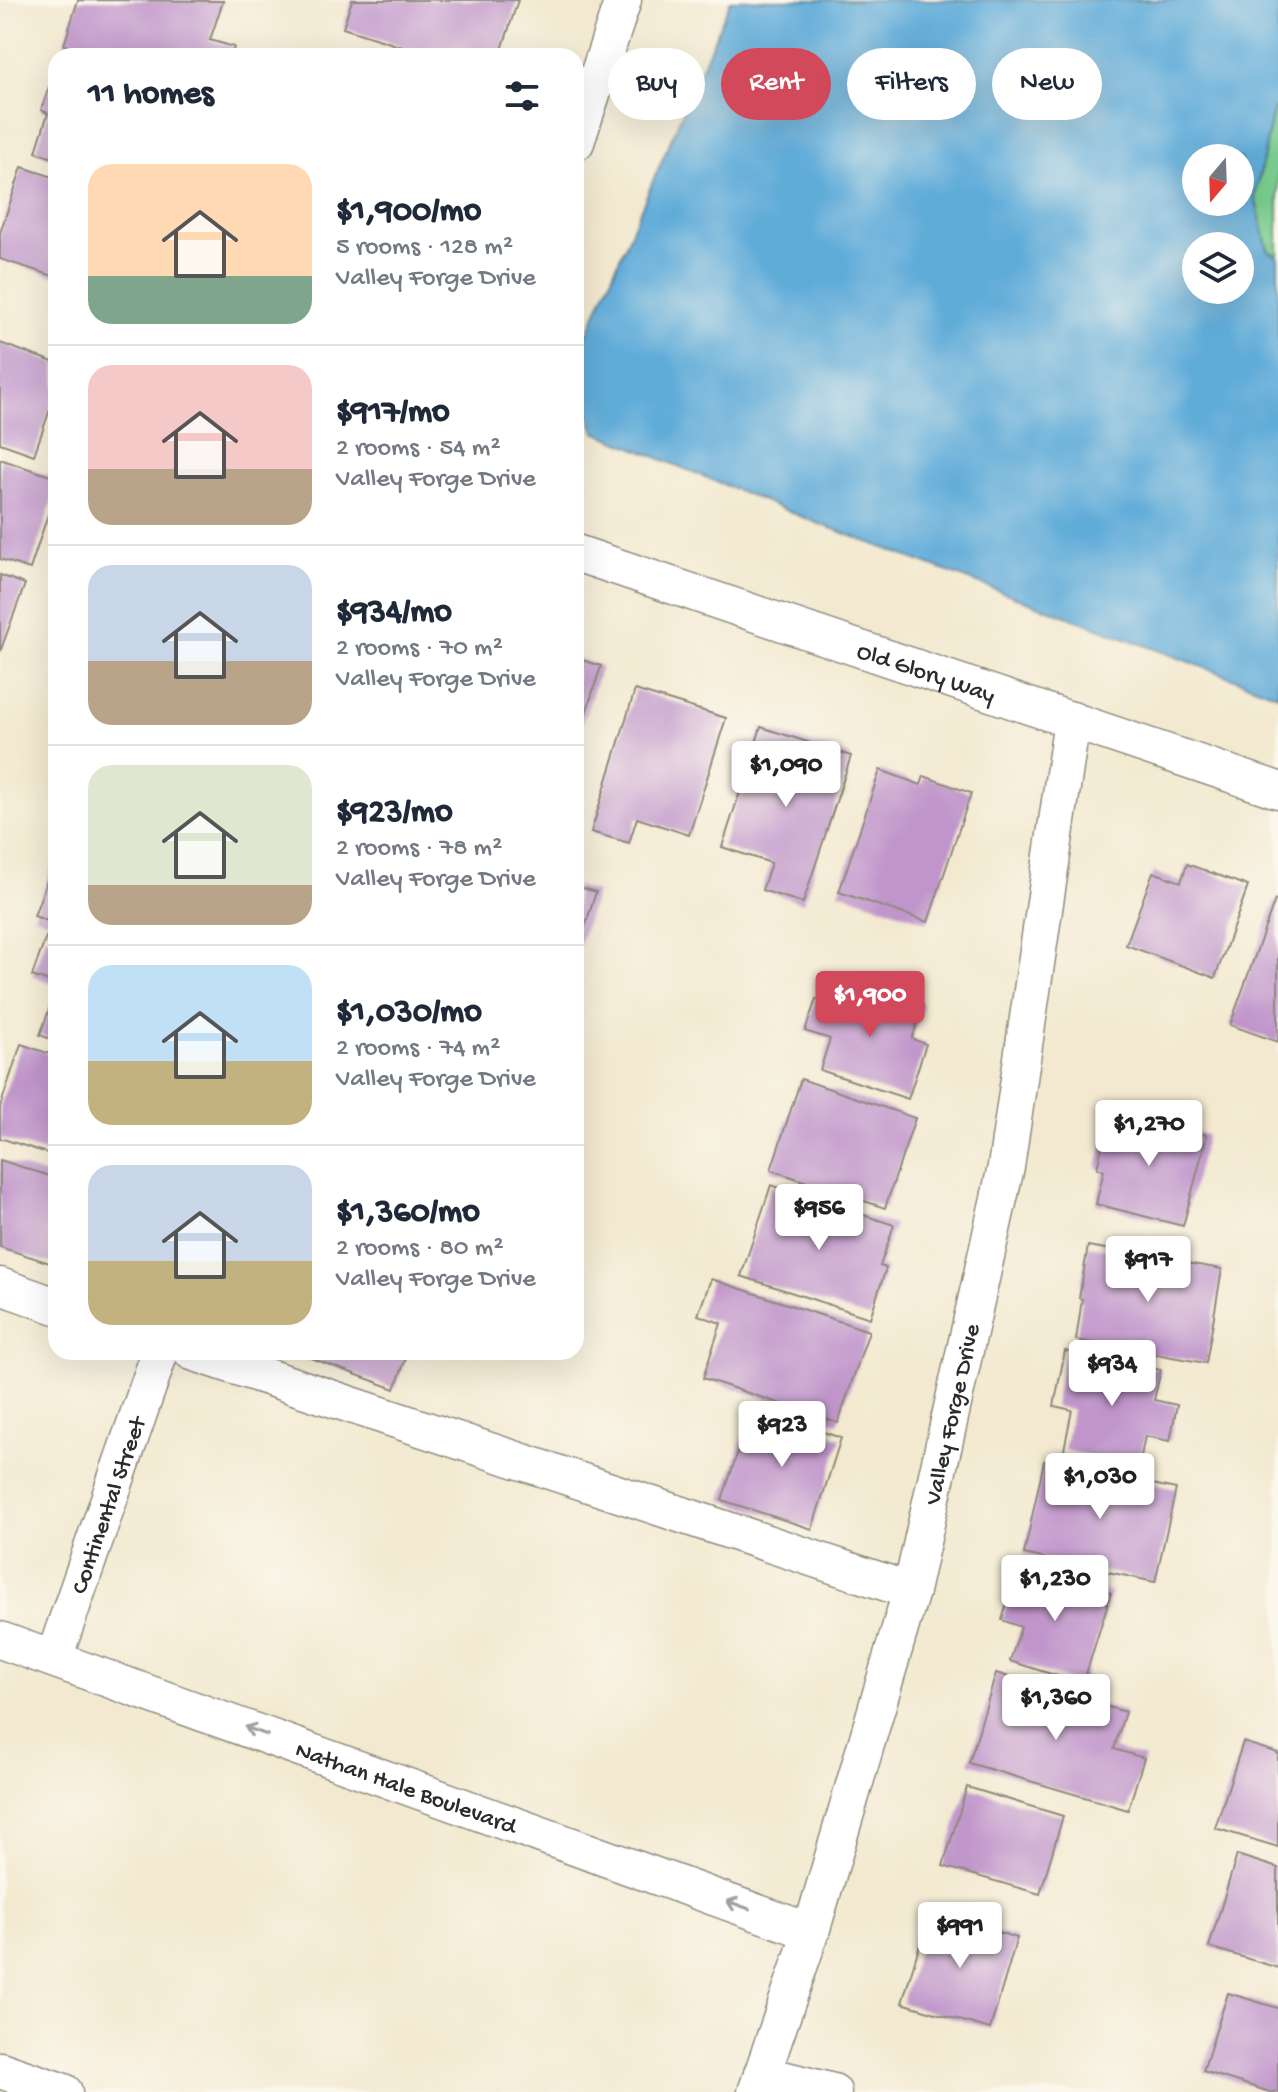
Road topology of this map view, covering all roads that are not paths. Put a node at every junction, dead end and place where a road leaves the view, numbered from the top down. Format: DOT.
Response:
graph roads {
  1 [pos="623,0"];
  2 [pos="584,118"];
  3 [pos="584,556"];
  4 [pos="1072,720"];
  5 [pos="1278,790"];
  6 [pos="0,1286"];
  7 [pos="48,1303"];
  8 [pos="157,1360"];
  9 [pos="216,1360"];
  10 [pos="911,1591"];
  11 [pos="0,1640"];
  12 [pos="54,1658"];
  13 [pos="811,1932"];
  14 [pos="0,2070"];
  15 [pos="759,2083"];
  16 [pos="64,2092"];
  17 [pos="833,2092"];
  1 -- 2 [label="street"];
  3 -- 4 [label="street, Old Glory Way"];
  4 -- 5 [label="street, Old Glory Way"];
  4 -- 10 [label="street, Valley Forge Drive"];
  6 -- 7 [label="street"];
  8 -- 12 [label="street, Continental Street"];
  9 -- 10 [label="street"];
  10 -- 13 [label="street, Valley Forge Drive"];
  11 -- 12 [label="street, Nathan Hale Boulevard"];
  13 -- 12 [label="street, Nathan Hale Boulevard, one-way"];
  13 -- 15 [label="street, Valley Forge Drive"];
  14 -- 16 [label="street"];
  15 -- 17 [label="street"];
}
